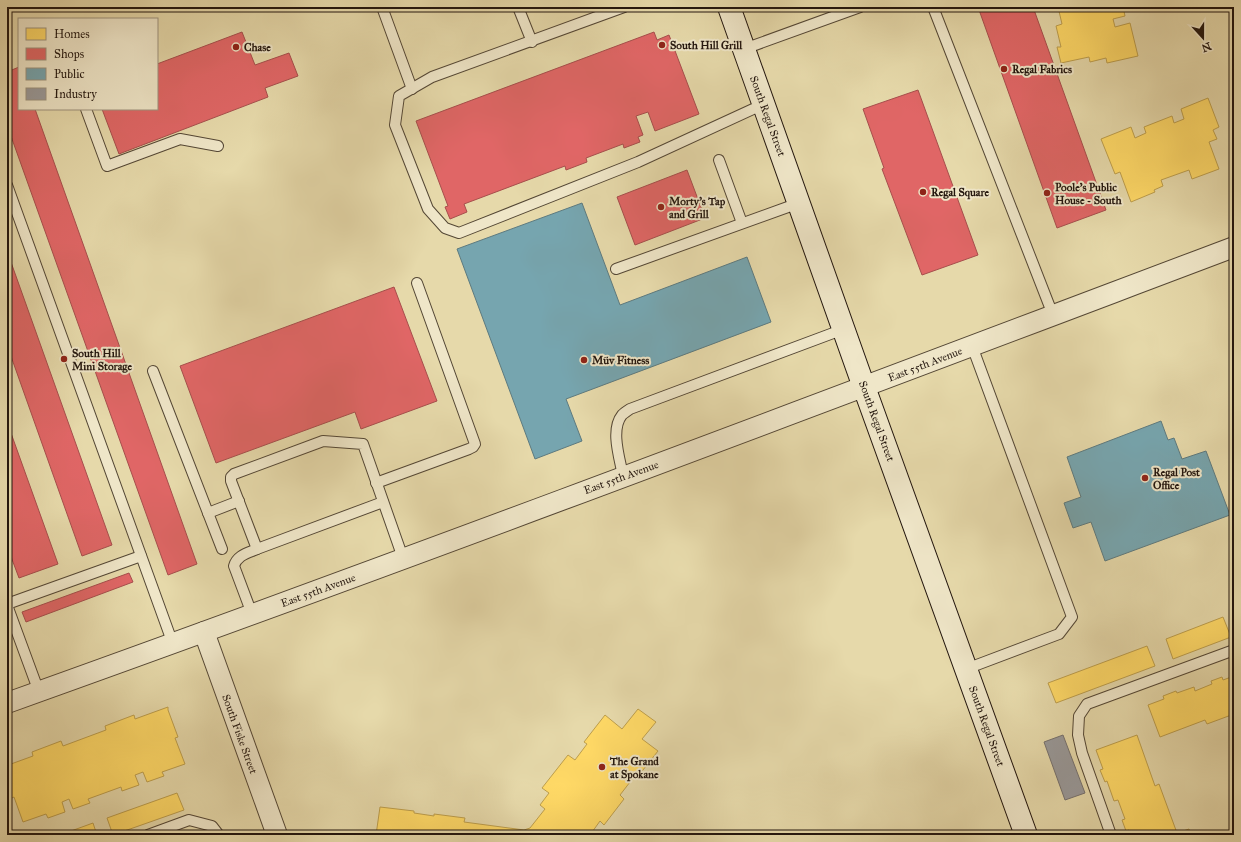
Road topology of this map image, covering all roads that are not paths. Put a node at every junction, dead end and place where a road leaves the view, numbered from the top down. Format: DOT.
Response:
graph roads {
  1 [pos="382,7"];
  2 [pos="518,7"];
  3 [pos="624,7"];
  4 [pos="730,7"];
  5 [pos="860,7"];
  6 [pos="933,7"];
  7 [pos="532,42"];
  8 [pos="744,49"];
  9 [pos="412,89"];
  10 [pos="764,104"];
  11 [pos="86,110"];
  12 [pos="218,146"];
  13 [pos="719,160"];
  14 [pos="7,185"];
  15 [pos="799,203"];
  16 [pos="742,224"];
  17 [pos="1234,247"];
  18 [pos="616,269"];
  19 [pos="417,283"];
  20 [pos="1053,315"];
  21 [pos="844,329"];
  22 [pos="972,346"];
  23 [pos="153,371"];
  24 [pos="864,387"];
  25 [pos="623,476"];
  26 [pos="376,483"];
  27 [pos="239,501"];
  28 [pos="383,502"];
  29 [pos="208,513"];
  30 [pos="222,549"];
  31 [pos="257,549"];
  32 [pos="141,556"];
  33 [pos="403,558"];
  34 [pos="7,604"];
  35 [pos="252,614"];
  36 [pos="204,632"];
  37 [pos="173,644"];
  38 [pos="1234,650"];
  39 [pos="966,669"];
  40 [pos="39,692"];
  41 [pos="7,703"];
  42 [pos="148,835"];
  43 [pos="219,835"];
  44 [pos="277,835"];
  45 [pos="1026,835"];
  46 [pos="1112,835"];
  1 -- 9 [label="lane"];
  2 -- 7 [label="lane"];
  3 -- 7 [label="lane"];
  4 -- 8 [label="main road, South Regal Street"];
  5 -- 8 [label="lane"];
  6 -- 20 [label="lane"];
  7 -- 9 [label="lane"];
  8 -- 10 [label="main road, South Regal Street"];
  9 -- 10 [label="lane"];
  10 -- 15 [label="main road, South Regal Street"];
  11 -- 12 [label="lane"];
  13 -- 16 [label="lane"];
  14 -- 32 [label="lane"];
  15 -- 16 [label="lane"];
  15 -- 21 [label="main road, South Regal Street"];
  16 -- 18 [label="lane"];
  17 -- 20 [label="street, East 55th Avenue"];
  19 -- 26 [label="lane"];
  20 -- 22 [label="street, East 55th Avenue"];
  21 -- 24 [label="main road, South Regal Street"];
  21 -- 25 [label="lane"];
  22 -- 24 [label="street, East 55th Avenue"];
  22 -- 39 [label="lane"];
  23 -- 29 [label="lane"];
  24 -- 25 [label="street, East 55th Avenue"];
  24 -- 39 [label="main road, South Regal Street"];
  25 -- 33 [label="street, East 55th Avenue"];
  26 -- 27 [label="lane"];
  26 -- 28 [label="lane"];
  27 -- 29 [label="lane"];
  27 -- 31 [label="lane"];
  28 -- 31 [label="lane"];
  28 -- 33 [label="lane"];
  29 -- 30 [label="lane"];
  31 -- 35 [label="lane"];
  32 -- 34 [label="lane"];
  32 -- 37 [label="lane"];
  33 -- 35 [label="street, East 55th Avenue"];
  34 -- 40 [label="lane"];
  35 -- 36 [label="street, East 55th Avenue"];
  36 -- 37 [label="street, East 55th Avenue"];
  36 -- 44 [label="street, South Fiske Street"];
  37 -- 40 [label="street, East 55th Avenue"];
  38 -- 46 [label="lane"];
  39 -- 45 [label="main road, South Regal Street"];
  40 -- 41 [label="street, East 55th Avenue"];
  42 -- 43 [label="lane"];
}
